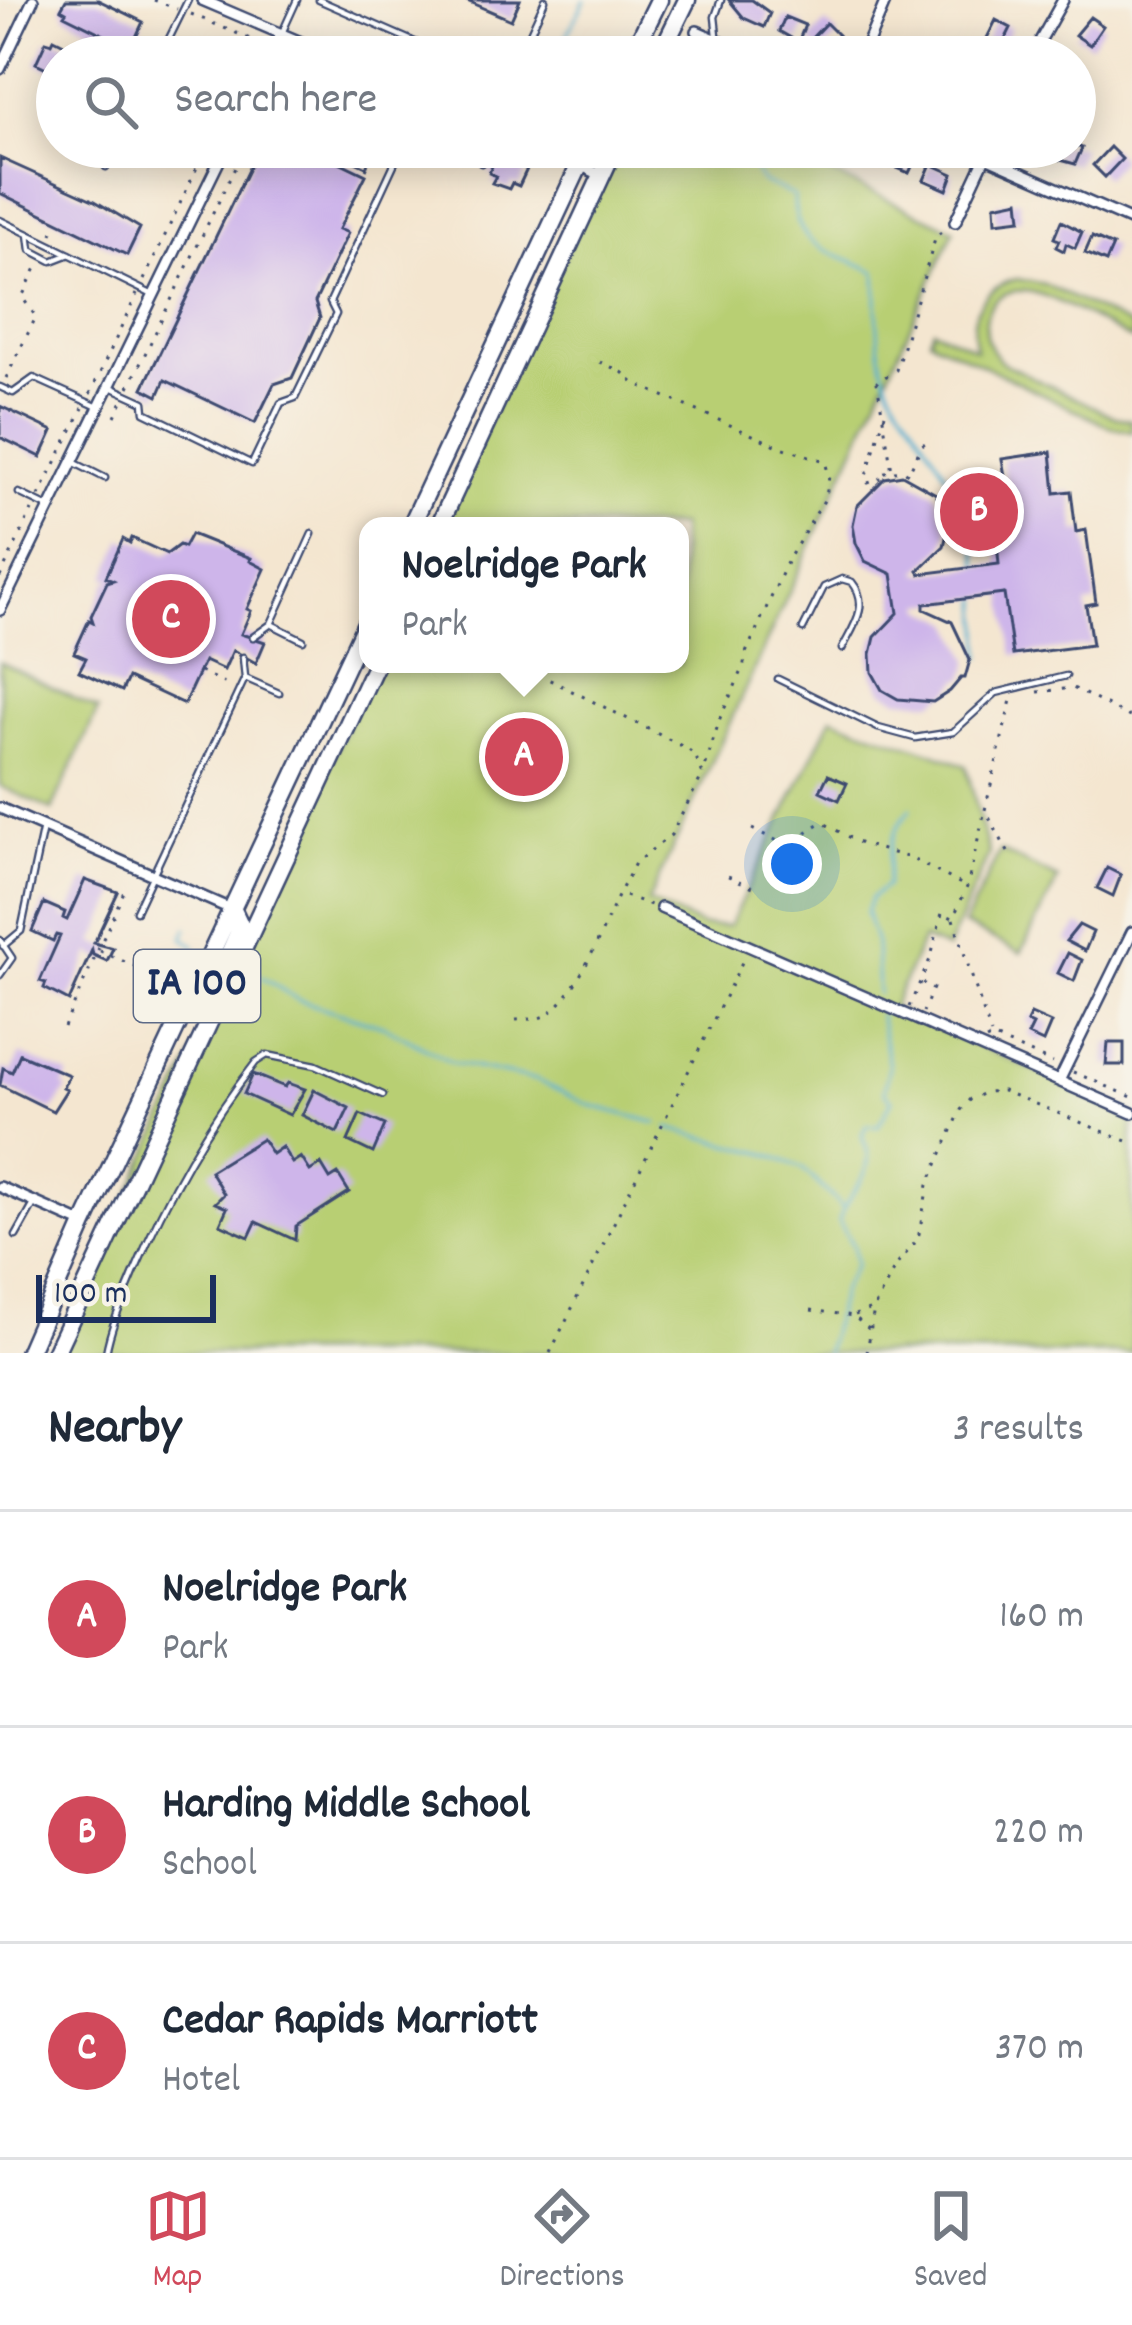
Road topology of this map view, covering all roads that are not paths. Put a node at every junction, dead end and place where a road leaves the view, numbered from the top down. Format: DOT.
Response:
graph roads {
  1 [pos="33,0"];
  2 [pos="188,0"];
  3 [pos="202,0"];
  4 [pos="297,0"];
  5 [pos="319,0"];
  6 [pos="545,0"];
  7 [pos="659,0"];
  8 [pos="687,0"];
  9 [pos="721,0"];
  10 [pos="886,0"];
  11 [pos="1063,0"];
  12 [pos="697,31"];
  13 [pos="283,33"];
  14 [pos="170,36"];
  15 [pos="282,36"];
  16 [pos="290,36"];
  17 [pos="401,36"];
  18 [pos="529,36"];
  19 [pos="642,36"];
  20 [pos="669,36"];
  21 [pos="708,36"];
  22 [pos="717,36"];
  23 [pos="871,36"];
  24 [pos="1043,36"];
  25 [pos="0,69"];
  26 [pos="216,168"];
  27 [pos="392,168"];
  28 [pos="578,168"];
  29 [pos="586,168"];
  30 [pos="604,168"];
  31 [pos="981,168"];
  32 [pos="1021,168"];
  33 [pos="601,175"];
  34 [pos="1132,207"];
  35 [pos="0,220"];
  36 [pos="1129,220"];
  37 [pos="956,222"];
  38 [pos="29,234"];
  39 [pos="70,254"];
  40 [pos="153,295"];
  41 [pos="109,386"];
  42 [pos="1,387"];
  43 [pos="99,408"];
  44 [pos="73,462"];
  45 [pos="105,478"];
  46 [pos="19,493"];
  47 [pos="50,508"];
  48 [pos="415,517"];
  49 [pos="444,517"];
  50 [pos="312,534"];
  51 [pos="1,605"];
  52 [pos="271,624"];
  53 [pos="803,629"];
  54 [pos="253,637"];
  55 [pos="359,638"];
  56 [pos="304,640"];
  57 [pos="842,649"];
  58 [pos="243,657"];
  59 [pos="372,673"];
  60 [pos="1066,676"];
  61 [pos="244,678"];
  62 [pos="778,679"];
  63 [pos="279,693"];
  64 [pos="0,808"];
  65 [pos="43,827"];
  66 [pos="152,875"];
  67 [pos="661,908"];
  68 [pos="233,910"];
  69 [pos="136,911"];
  70 [pos="1132,932"];
  71 [pos="2,943"];
  72 [pos="0,975"];
  73 [pos="1059,1082"];
  74 [pos="382,1095"];
  75 [pos="1132,1112"];
  76 [pos="168,1114"];
  77 [pos="0,1187"];
  78 [pos="35,1203"];
  79 [pos="84,1224"];
  80 [pos="16,1236"];
  81 [pos="28,1353"];
  82 [pos="55,1353"];
  83 [pos="106,1353"];
  1 -- 25 [label="street"];
  2 -- 14 [label="lane"];
  3 -- 13 [label="street"];
  4 -- 13 [label="lane"];
  5 -- 17 [label="lane"];
  6 -- 18 [label="lane"];
  7 -- 19 [label="highway"];
  8 -- 20 [label="highway"];
  9 -- 22 [label="lane"];
  10 -- 23 [label="street"];
  11 -- 24 [label="street"];
  12 -- 21 [label="street"];
  13 -- 15 [label="street"];
  13 -- 16 [label="street"];
  26 -- 40 [label="street"];
  27 -- 41 [label="lane"];
  28 -- 48 [label="highway"];
  29 -- 33 [label="street"];
  30 -- 33 [label="highway"];
  31 -- 37 [label="street"];
  32 -- 36 [label="street"];
  33 -- 49 [label="highway"];
  34 -- 36 [label="street"];
  35 -- 38 [label="lane"];
  38 -- 39 [label="lane"];
  38 -- 39 [label="lane"];
  39 -- 40 [label="lane"];
  40 -- 41 [label="street"];
  41 -- 43 [label="street"];
  42 -- 43 [label="lane"];
  43 -- 44 [label="street"];
  44 -- 45 [label="lane"];
  44 -- 47 [label="street"];
  46 -- 47 [label="lane"];
  47 -- 51 [label="street"];
  50 -- 52 [label="lane"];
  52 -- 54 [label="lane"];
  52 -- 56 [label="lane"];
  53 -- 57 [label="lane"];
  55 -- 68 [label="highway, IA 100"];
  58 -- 61 [label="lane"];
  59 -- 76 [label="highway, IA 100"];
  60 -- 62 [label="lane"];
  61 -- 63 [label="lane"];
  61 -- 66 [label="lane"];
  64 -- 65 [label="street"];
  65 -- 66 [label="street"];
  65 -- 71 [label="lane"];
  66 -- 68 [label="street"];
  66 -- 69 [label="lane"];
  67 -- 73 [label="street"];
  68 -- 76 [label="highway"];
  68 -- 79 [label="highway, IA 100"];
  70 -- 73 [label="street"];
  71 -- 72 [label="lane"];
  73 -- 75 [label="street"];
  74 -- 83 [label="lane"];
  76 -- 82 [label="highway, IA 100"];
  77 -- 78 [label="street"];
  78 -- 79 [label="street"];
  78 -- 80 [label="lane"];
  79 -- 81 [label="highway, IA 100"];
}
